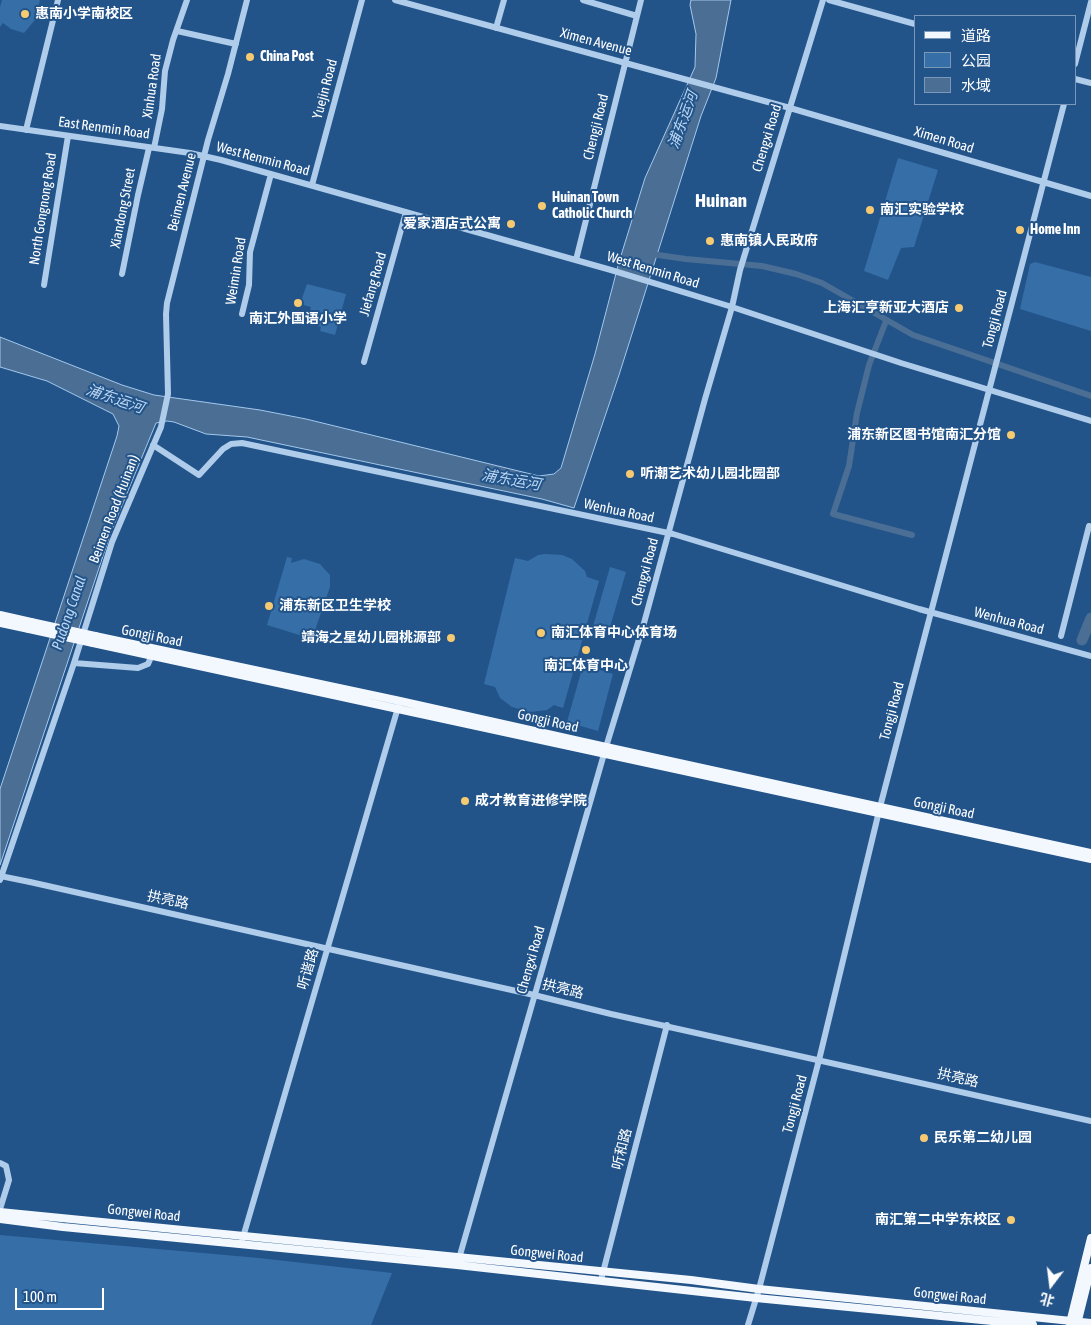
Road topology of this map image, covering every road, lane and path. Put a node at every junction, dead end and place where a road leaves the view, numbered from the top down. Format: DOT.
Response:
graph roads {
  1 [pos="58,0"];
  2 [pos="187,0"];
  3 [pos="247,0"];
  4 [pos="362,0"];
  5 [pos="395,0"];
  6 [pos="504,0"];
  7 [pos="583,0"];
  8 [pos="641,0"];
  9 [pos="823,0"];
  10 [pos="829,0"];
  11 [pos="1091,2"];
  12 [pos="637,16"];
  13 [pos="914,24"];
  14 [pos="496,28"];
  15 [pos="177,31"];
  16 [pos="236,44"];
  17 [pos="1076,60"];
  18 [pos="625,63"];
  19 [pos="1076,79"];
  20 [pos="1091,83"];
  21 [pos="1064,105"];
  22 [pos="790,108"];
  23 [pos="0,126"];
  24 [pos="26,130"];
  25 [pos="68,136"];
  26 [pos="152,148"];
  27 [pos="204,156"];
  28 [pos="271,174"];
  29 [pos="1044,183"];
  30 [pos="312,185"];
  31 [pos="1091,196"];
  32 [pos="406,212"];
  33 [pos="576,260"];
  34 [pos="122,274"];
  35 [pos="44,285"];
  36 [pos="732,307"];
  37 [pos="242,314"];
  38 [pos="364,362"];
  39 [pos="990,389"];
  40 [pos="168,394"];
  41 [pos="1091,421"];
  42 [pos="153,445"];
  43 [pos="1089,526"];
  44 [pos="668,533"];
  45 [pos="931,612"];
  46 [pos="0,615"];
  47 [pos="0,623"];
  48 [pos="30,626"];
  49 [pos="1061,636"];
  50 [pos="94,640"];
  51 [pos="152,656"];
  52 [pos="1091,656"];
  53 [pos="74,662"];
  54 [pos="400,701"];
  55 [pos="398,709"];
  56 [pos="605,750"];
  57 [pos="879,810"];
  58 [pos="1091,853"];
  59 [pos="1091,859"];
  60 [pos="0,876"];
  61 [pos="0,880"];
  62 [pos="327,948"];
  63 [pos="534,994"];
  64 [pos="667,1025"];
  65 [pos="820,1060"];
  66 [pos="1091,1122"];
  67 [pos="0,1163"];
  68 [pos="0,1210"];
  69 [pos="0,1219"];
  70 [pos="1091,1238"];
  71 [pos="242,1240"];
  72 [pos="458,1261"];
  73 [pos="1091,1268"];
  74 [pos="602,1276"];
  75 [pos="759,1289"];
  76 [pos="756,1298"];
  77 [pos="1074,1323"];
  78 [pos="1091,1323"];
  79 [pos="748,1325"];
  80 [pos="1033,1325"];
  1 -- 24 [label="street"];
  2 -- 15 [label="street, Xinhua Road"];
  3 -- 16 [label="street, Beimen Avenue"];
  4 -- 30 [label="street, Yuejin Road"];
  5 -- 14 [label="street, Ximen Avenue"];
  6 -- 14 [label="street"];
  7 -- 12 [label="street"];
  8 -- 12 [label="street, Chengji Road"];
  9 -- 22 [label="street, Chengxi Road"];
  10 -- 13 [label="street"];
  11 -- 17 [label="street"];
  12 -- 18 [label="street, Chengji Road"];
  14 -- 18 [label="street, Ximen Avenue"];
  15 -- 16 [label="street"];
  15 -- 26 [label="street, Xinhua Road"];
  16 -- 27 [label="street, Beimen Avenue"];
  18 -- 22 [label="street, Ximen Avenue"];
  18 -- 33 [label="street, Chengji Road"];
  19 -- 20 [label="street"];
  21 -- 29 [label="street, Tongji Road"];
  22 -- 29 [label="street, Ximen Road"];
  22 -- 36 [label="street, Chengxi Road"];
  23 -- 24 [label="street, East Renmin Road"];
  24 -- 25 [label="street, East Renmin Road"];
  25 -- 26 [label="street, East Renmin Road"];
  25 -- 35 [label="street, North Gongnong Road"];
  26 -- 27 [label="street, East Renmin Road"];
  26 -- 34 [label="street, Xiandong Street"];
  27 -- 28 [label="street, West Renmin Road"];
  27 -- 40 [label="street, Beimen Avenue"];
  28 -- 30 [label="street, West Renmin Road"];
  28 -- 37 [label="street, Weimin Road"];
  29 -- 31 [label="street, Ximen Road"];
  29 -- 39 [label="street, Tongji Road"];
  30 -- 32 [label="street, West Renmin Road"];
  32 -- 33 [label="street, West Renmin Road"];
  32 -- 38 [label="street, Jiefang Road"];
  33 -- 36 [label="street, West Renmin Road"];
  36 -- 39 [label="street, West Renmin Road"];
  36 -- 44 [label="street, Chengxi Road"];
  39 -- 41 [label="street, West Renmin Road"];
  39 -- 45 [label="street, Tongji Road"];
  40 -- 42 [label="street, Beimen Road (Huinan)"];
  42 -- 44 [label="street, Wenhua Road"];
  42 -- 53 [label="street, Beimen Road (Huinan)"];
  43 -- 49 [label="street"];
  44 -- 45 [label="street, Wenhua Road"];
  44 -- 56 [label="street, Chengxi Road"];
  45 -- 52 [label="street, Wenhua Road"];
  45 -- 57 [label="street, Tongji Road"];
  46 -- 48 [label="main road, Gongji Road"];
  47 -- 48 [label="main road, Gongji Road"];
  48 -- 50 [label="main road, Gongji Road, bridge"];
  50 -- 51 [label="main road, Gongji Road"];
  50 -- 54 [label="main road, Gongji Road"];
  51 -- 53 [label="street"];
  51 -- 55 [label="main road, Gongji Road"];
  53 -- 61 [label="street, Beimen Road (Huinan)"];
  54 -- 55 [label="street, 听谐路"];
  54 -- 56 [label="main road, Gongji Road"];
  55 -- 56 [label="main road, Gongji Road"];
  55 -- 62 [label="street, 听谐路"];
  56 -- 57 [label="main road, Gongji Road"];
  56 -- 63 [label="street, Chengxi Road"];
  57 -- 58 [label="main road, Gongji Road"];
  57 -- 59 [label="main road, Gongji Road"];
  57 -- 65 [label="street, Tongji Road"];
  60 -- 62 [label="street, 拱亮路, bridge"];
  62 -- 63 [label="street, 拱亮路"];
  62 -- 71 [label="street, 听谐路"];
  63 -- 64 [label="street, 拱亮路"];
  63 -- 72 [label="street, Chengxi Road"];
  64 -- 65 [label="street, 拱亮路"];
  64 -- 74 [label="street, 听和路"];
  65 -- 66 [label="street, 拱亮路"];
  65 -- 75 [label="street, Tongji Road"];
  67 -- 68 [label="street"];
  68 -- 71 [label="main road, Gongwei Road"];
  69 -- 71 [label="main road, Gongwei Road"];
  70 -- 77 [label="main road"];
  71 -- 72 [label="main road, Gongwei Road"];
  72 -- 74 [label="main road, Gongwei Road"];
  73 -- 77 [label="main road"];
  74 -- 75 [label="main road, Gongwei Road"];
  74 -- 76 [label="main road, Gongwei Road"];
  75 -- 76 [label="street, Tongji Road"];
  75 -- 77 [label="main road, Gongwei Road"];
  76 -- 79 [label="street, Tongji Road"];
  76 -- 80 [label="main road, Gongwei Road"];
  77 -- 78 [label="main road, Gongwei Road"];
}
